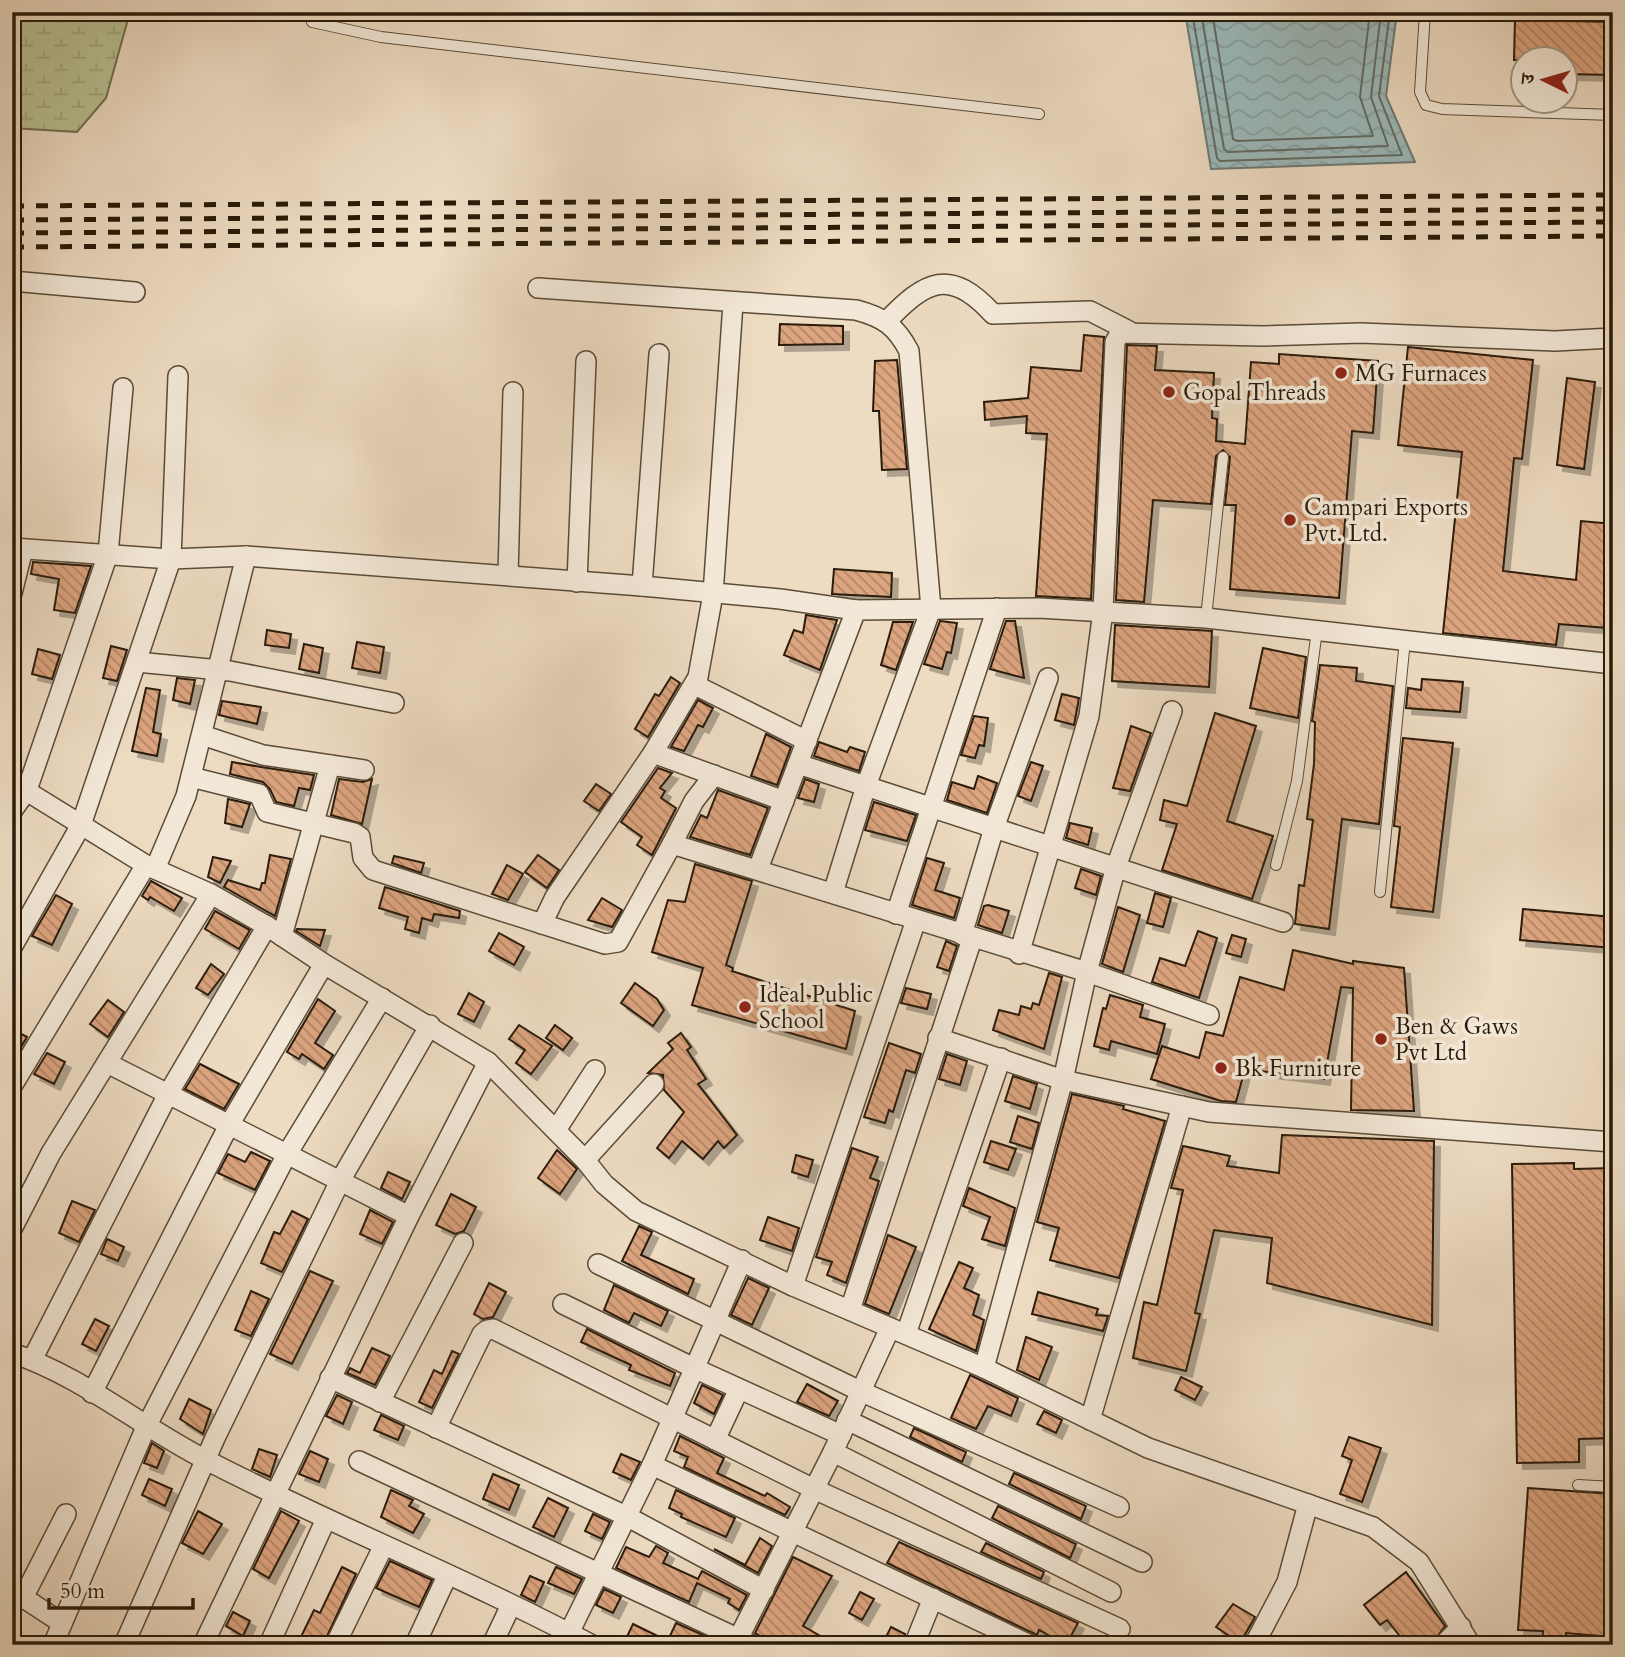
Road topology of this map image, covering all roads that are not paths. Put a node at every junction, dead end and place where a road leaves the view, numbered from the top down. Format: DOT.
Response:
graph roads {
  1 [pos="316,12"];
  2 [pos="1425,12"];
  3 [pos="1040,114"];
  4 [pos="1613,115"];
  5 [pos="12,281"];
  6 [pos="538,288"];
  7 [pos="135,292"];
  8 [pos="733,303"];
  9 [pos="886,321"];
  10 [pos="1129,331"];
  11 [pos="1613,338"];
  12 [pos="659,354"];
  13 [pos="586,361"];
  14 [pos="178,376"];
  15 [pos="123,388"];
  16 [pos="513,392"];
  17 [pos="1223,457"];
  18 [pos="18,548"];
  19 [pos="108,554"];
  20 [pos="246,556"];
  21 [pos="171,559"];
  22 [pos="508,575"];
  23 [pos="577,582"];
  24 [pos="642,586"];
  25 [pos="12,593"];
  26 [pos="713,594"];
  27 [pos="997,608"];
  28 [pos="931,609"];
  29 [pos="856,610"];
  30 [pos="1103,611"];
  31 [pos="1206,618"];
  32 [pos="1317,630"];
  33 [pos="1405,640"];
  34 [pos="136,662"];
  35 [pos="1613,664"];
  36 [pos="217,669"];
  37 [pos="1048,678"];
  38 [pos="695,685"];
  39 [pos="394,703"];
  40 [pos="1172,711"];
  41 [pos="202,735"];
  42 [pos="807,741"];
  43 [pos="653,752"];
  44 [pos="798,764"];
  45 [pos="330,765"];
  46 [pos="364,770"];
  47 [pos="714,775"];
  48 [pos="191,777"];
  49 [pos="20,786"];
  50 [pos="866,786"];
  51 [pos="784,801"];
  52 [pos="933,808"];
  53 [pos="12,811"];
  54 [pos="313,823"];
  55 [pos="81,825"];
  56 [pos="994,828"];
  57 [pos="672,844"];
  58 [pos="1052,847"];
  59 [pos="1276,865"];
  60 [pos="151,867"];
  61 [pos="1116,867"];
  62 [pos="758,869"];
  63 [pos="1380,892"];
  64 [pos="833,893"];
  65 [pos="211,894"];
  66 [pos="895,914"];
  67 [pos="916,920"];
  68 [pos="1283,922"];
  69 [pos="542,924"];
  70 [pos="275,931"];
  71 [pos="967,937"];
  72 [pos="12,947"];
  73 [pos="1019,954"];
  74 [pos="324,964"];
  75 [pos="1087,972"];
  76 [pos="382,998"];
  77 [pos="1209,1015"];
  78 [pos="430,1026"];
  79 [pos="938,1038"];
  80 [pos="1001,1058"];
  81 [pos="488,1062"];
  82 [pos="107,1063"];
  83 [pos="595,1070"];
  84 [pos="1063,1080"];
  85 [pos="654,1084"];
  86 [pos="12,1086"];
  87 [pos="168,1094"];
  88 [pos="1182,1106"];
  89 [pos="229,1125"];
  90 [pos="556,1130"];
  91 [pos="1613,1142"];
  92 [pos="287,1154"];
  93 [pos="585,1160"];
  94 [pos="341,1181"];
  95 [pos="409,1216"];
  96 [pos="12,1229"];
  97 [pos="463,1243"];
  98 [pos="742,1261"];
  99 [pos="598,1264"];
  100 [pos="793,1286"];
  101 [pos="563,1304"];
  102 [pos="850,1310"];
  103 [pos="718,1322"];
  104 [pos="898,1331"];
  105 [pos="12,1353"];
  106 [pos="32,1360"];
  107 [pos="984,1368"];
  108 [pos="696,1369"];
  109 [pos="330,1378"];
  110 [pos="739,1389"];
  111 [pos="860,1391"];
  112 [pos="92,1393"];
  113 [pos="380,1402"];
  114 [pos="672,1419"];
  115 [pos="1090,1420"];
  116 [pos="146,1427"];
  117 [pos="436,1428"];
  118 [pos="841,1435"];
  119 [pos="715,1440"];
  120 [pos="205,1460"];
  121 [pos="359,1461"];
  122 [pos="652,1465"];
  123 [pos="1578,1485"];
  124 [pos="1613,1488"];
  125 [pos="814,1489"];
  126 [pos="273,1494"];
  127 [pos="1308,1504"];
  128 [pos="1119,1507"];
  129 [pos="66,1514"];
  130 [pos="626,1516"];
  131 [pos="326,1519"];
  132 [pos="794,1532"];
  133 [pos="383,1547"];
  134 [pos="1142,1562"];
  135 [pos="598,1573"];
  136 [pos="447,1576"];
  137 [pos="764,1590"];
  138 [pos="1111,1592"];
  139 [pos="18,1594"];
  140 [pos="933,1598"];
  141 [pos="511,1605"];
  142 [pos="62,1623"];
  143 [pos="1461,1627"];
  144 [pos="1120,1629"];
  145 [pos="569,1633"];
  146 [pos="994,1637"];
  147 [pos="742,1642"];
  148 [pos="53,1645"];
  149 [pos="124,1645"];
  150 [pos="203,1645"];
  151 [pos="269,1645"];
  152 [pos="335,1645"];
  153 [pos="415,1645"];
  154 [pos="492,1645"];
  155 [pos="592,1645"];
  156 [pos="914,1645"];
  157 [pos="1030,1645"];
  158 [pos="1254,1645"];
  159 [pos="1443,1645"];
  160 [pos="1471,1645"];
  1 -- 3 [label="lane"];
  2 -- 4 [label="lane"];
  5 -- 7 [label="street"];
  6 -- 8 [label="street"];
  8 -- 9 [label="street"];
  8 -- 26 [label="street"];
  9 -- 10 [label="street"];
  9 -- 28 [label="street"];
  10 -- 11 [label="street"];
  10 -- 30 [label="street"];
  12 -- 24 [label="street"];
  13 -- 23 [label="street"];
  14 -- 21 [label="street"];
  15 -- 19 [label="street"];
  16 -- 22 [label="street"];
  17 -- 31 [label="lane"];
  18 -- 19 [label="street"];
  18 -- 25 [label="street"];
  19 -- 21 [label="street"];
  19 -- 49 [label="street"];
  20 -- 21 [label="street"];
  20 -- 22 [label="street"];
  20 -- 36 [label="street"];
  21 -- 34 [label="street"];
  22 -- 23 [label="street"];
  23 -- 24 [label="street"];
  24 -- 26 [label="street"];
  26 -- 29 [label="street"];
  26 -- 38 [label="street"];
  27 -- 28 [label="street"];
  27 -- 30 [label="street"];
  27 -- 52 [label="street"];
  28 -- 29 [label="street"];
  28 -- 50 [label="street"];
  29 -- 42 [label="street"];
  30 -- 31 [label="street"];
  30 -- 58 [label="street"];
  31 -- 32 [label="street"];
  32 -- 33 [label="street"];
  32 -- 59 [label="lane"];
  33 -- 35 [label="street"];
  33 -- 63 [label="lane"];
  34 -- 36 [label="street"];
  34 -- 55 [label="street"];
  36 -- 39 [label="street"];
  36 -- 41 [label="street"];
  37 -- 56 [label="street"];
  38 -- 42 [label="street"];
  38 -- 43 [label="street"];
  40 -- 61 [label="street"];
  41 -- 45 [label="street"];
  41 -- 48 [label="street"];
  42 -- 44 [label="street"];
  43 -- 47 [label="street"];
  43 -- 69 [label="street"];
  44 -- 50 [label="street"];
  44 -- 51 [label="street"];
  45 -- 46 [label="street"];
  45 -- 54 [label="street"];
  47 -- 51 [label="street"];
  47 -- 57 [label="street"];
  48 -- 54 [label="street"];
  48 -- 60 [label="street"];
  49 -- 53 [label="street"];
  49 -- 55 [label="street"];
  50 -- 52 [label="street"];
  50 -- 64 [label="street"];
  51 -- 62 [label="street"];
  52 -- 56 [label="street"];
  52 -- 66 [label="street"];
  54 -- 69 [label="street"];
  54 -- 70 [label="street"];
  55 -- 60 [label="street"];
  55 -- 72 [label="street"];
  56 -- 58 [label="street"];
  56 -- 71 [label="street"];
  57 -- 62 [label="street"];
  57 -- 69 [label="street"];
  58 -- 61 [label="street"];
  58 -- 73 [label="street"];
  60 -- 65 [label="street"];
  60 -- 86 [label="street"];
  61 -- 68 [label="street"];
  61 -- 75 [label="street"];
  62 -- 64 [label="street"];
  64 -- 66 [label="street"];
  65 -- 70 [label="street"];
  65 -- 82 [label="street"];
  66 -- 67 [label="street"];
  67 -- 71 [label="street"];
  67 -- 100 [label="street"];
  70 -- 74 [label="street"];
  70 -- 87 [label="street"];
  71 -- 73 [label="street"];
  71 -- 79 [label="street"];
  73 -- 75 [label="street"];
  74 -- 76 [label="street"];
  74 -- 89 [label="street"];
  75 -- 77 [label="street"];
  75 -- 84 [label="street"];
  76 -- 78 [label="street"];
  76 -- 92 [label="street"];
  78 -- 81 [label="street"];
  78 -- 94 [label="street"];
  79 -- 80 [label="street"];
  79 -- 102 [label="street"];
  80 -- 84 [label="street"];
  80 -- 104 [label="street"];
  81 -- 90 [label="street"];
  81 -- 95 [label="street"];
  82 -- 87 [label="street"];
  82 -- 96 [label="street"];
  83 -- 90 [label="street"];
  84 -- 88 [label="street"];
  84 -- 107 [label="street"];
  85 -- 93 [label="street"];
  87 -- 89 [label="street"];
  87 -- 106 [label="street"];
  88 -- 91 [label="street"];
  88 -- 115 [label="street"];
  89 -- 92 [label="street"];
  89 -- 112 [label="street"];
  90 -- 93 [label="street"];
  92 -- 94 [label="street"];
  92 -- 116 [label="street"];
  93 -- 98 [label="street"];
  94 -- 95 [label="street"];
  94 -- 120 [label="street"];
  95 -- 109 [label="street"];
  97 -- 113 [label="street"];
  98 -- 100 [label="street"];
  98 -- 103 [label="street"];
  99 -- 103 [label="street"];
  100 -- 102 [label="street"];
  101 -- 108 [label="street"];
  102 -- 104 [label="street"];
  103 -- 108 [label="street"];
  103 -- 111 [label="street"];
  104 -- 107 [label="street"];
  104 -- 111 [label="street"];
  105 -- 106 [label="street"];
  106 -- 112 [label="street"];
  107 -- 115 [label="street"];
  108 -- 110 [label="street"];
  108 -- 114 [label="street"];
  109 -- 113 [label="street"];
  109 -- 126 [label="street"];
  110 -- 118 [label="street"];
  110 -- 119 [label="street"];
  111 -- 118 [label="street"];
  111 -- 128 [label="street"];
  112 -- 116 [label="street"];
  113 -- 117 [label="street"];
  114 -- 117 [label="street"];
  114 -- 119 [label="street"];
  114 -- 122 [label="street"];
  115 -- 127 [label="street"];
  116 -- 120 [label="street"];
  116 -- 142 [label="street"];
  117 -- 130 [label="street"];
  118 -- 125 [label="street"];
  118 -- 134 [label="street"];
  118 -- 138 [label="street"];
  119 -- 125 [label="street"];
  120 -- 126 [label="street"];
  120 -- 149 [label="street"];
  121 -- 135 [label="street"];
  122 -- 130 [label="street"];
  122 -- 132 [label="street"];
  123 -- 124 [label="lane"];
  125 -- 132 [label="street"];
  125 -- 144 [label="street"];
  126 -- 131 [label="street"];
  126 -- 150 [label="street"];
  127 -- 143 [label="street"];
  127 -- 158 [label="street"];
  129 -- 139 [label="street"];
  130 -- 135 [label="street"];
  130 -- 137 [label="street"];
  131 -- 133 [label="street"];
  131 -- 151 [label="street"];
  132 -- 137 [label="street"];
  132 -- 140 [label="street"];
  133 -- 136 [label="street"];
  133 -- 152 [label="street"];
  135 -- 145 [label="street"];
  135 -- 147 [label="street"];
  136 -- 141 [label="street"];
  136 -- 153 [label="street"];
  137 -- 147 [label="street"];
  139 -- 142 [label="street"];
  140 -- 146 [label="street"];
  140 -- 156 [label="street"];
  141 -- 145 [label="street"];
  141 -- 154 [label="street"];
  142 -- 148 [label="street"];
  143 -- 159 [label="street"];
  143 -- 160 [label="street"];
  145 -- 155 [label="street"];
  146 -- 157 [label="street"];
}
